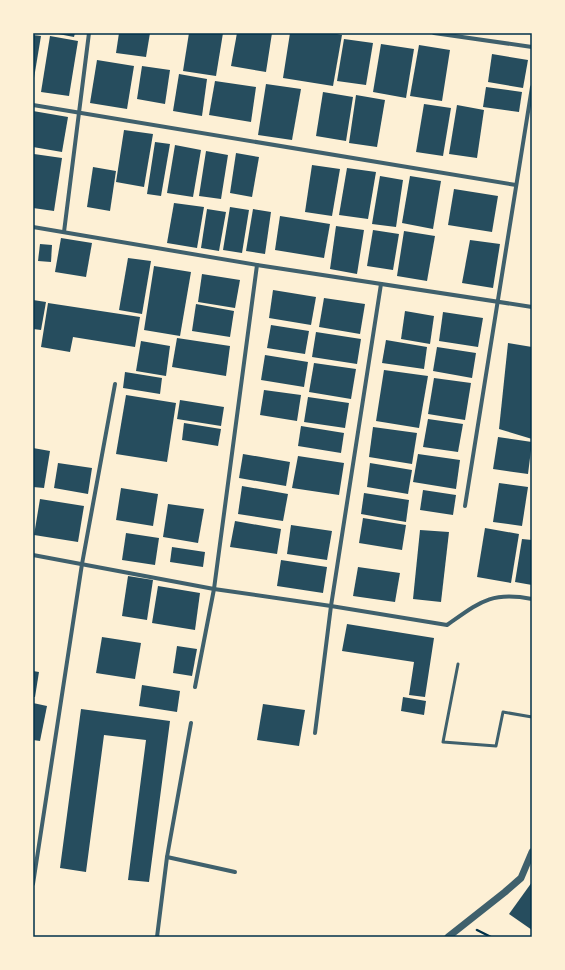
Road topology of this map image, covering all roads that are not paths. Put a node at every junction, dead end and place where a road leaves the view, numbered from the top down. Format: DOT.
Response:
graph roads {
  1 [pos="89,33"];
  2 [pos="434,33"];
  3 [pos="532,47"];
  4 [pos="532,87"];
  5 [pos="33,105"];
  6 [pos="79,113"];
  7 [pos="516,185"];
  8 [pos="33,227"];
  9 [pos="64,232"];
  10 [pos="257,265"];
  11 [pos="382,284"];
  12 [pos="497,302"];
  13 [pos="532,307"];
  14 [pos="115,384"];
  15 [pos="466,506"];
  16 [pos="33,555"];
  17 [pos="82,564"];
  18 [pos="214,589"];
  19 [pos="532,600"];
  20 [pos="331,606"];
  21 [pos="458,664"];
  22 [pos="195,687"];
  23 [pos="532,717"];
  24 [pos="191,723"];
  25 [pos="315,733"];
  26 [pos="532,852"];
  27 [pos="167,857"];
  28 [pos="235,872"];
  29 [pos="33,884"];
  30 [pos="157,937"];
  31 [pos="448,937"];
  1 -- 6 [label="street"];
  2 -- 3 [label="street"];
  4 -- 7 [label="street"];
  5 -- 6 [label="street"];
  6 -- 7 [label="street"];
  6 -- 9 [label="street"];
  7 -- 12 [label="street"];
  8 -- 9 [label="street"];
  9 -- 10 [label="street"];
  10 -- 11 [label="street"];
  10 -- 18 [label="street"];
  11 -- 12 [label="street"];
  11 -- 20 [label="street"];
  12 -- 13 [label="street"];
  12 -- 15 [label="street"];
  14 -- 17 [label="street"];
  16 -- 17 [label="street"];
  17 -- 18 [label="street"];
  17 -- 29 [label="street"];
  18 -- 20 [label="street"];
  18 -- 22 [label="street"];
  19 -- 20 [label="street"];
  20 -- 25 [label="street"];
  21 -- 23 [label="lane"];
  24 -- 27 [label="street"];
  26 -- 31 [label="street"];
  27 -- 28 [label="street"];
  27 -- 30 [label="street"];
}
